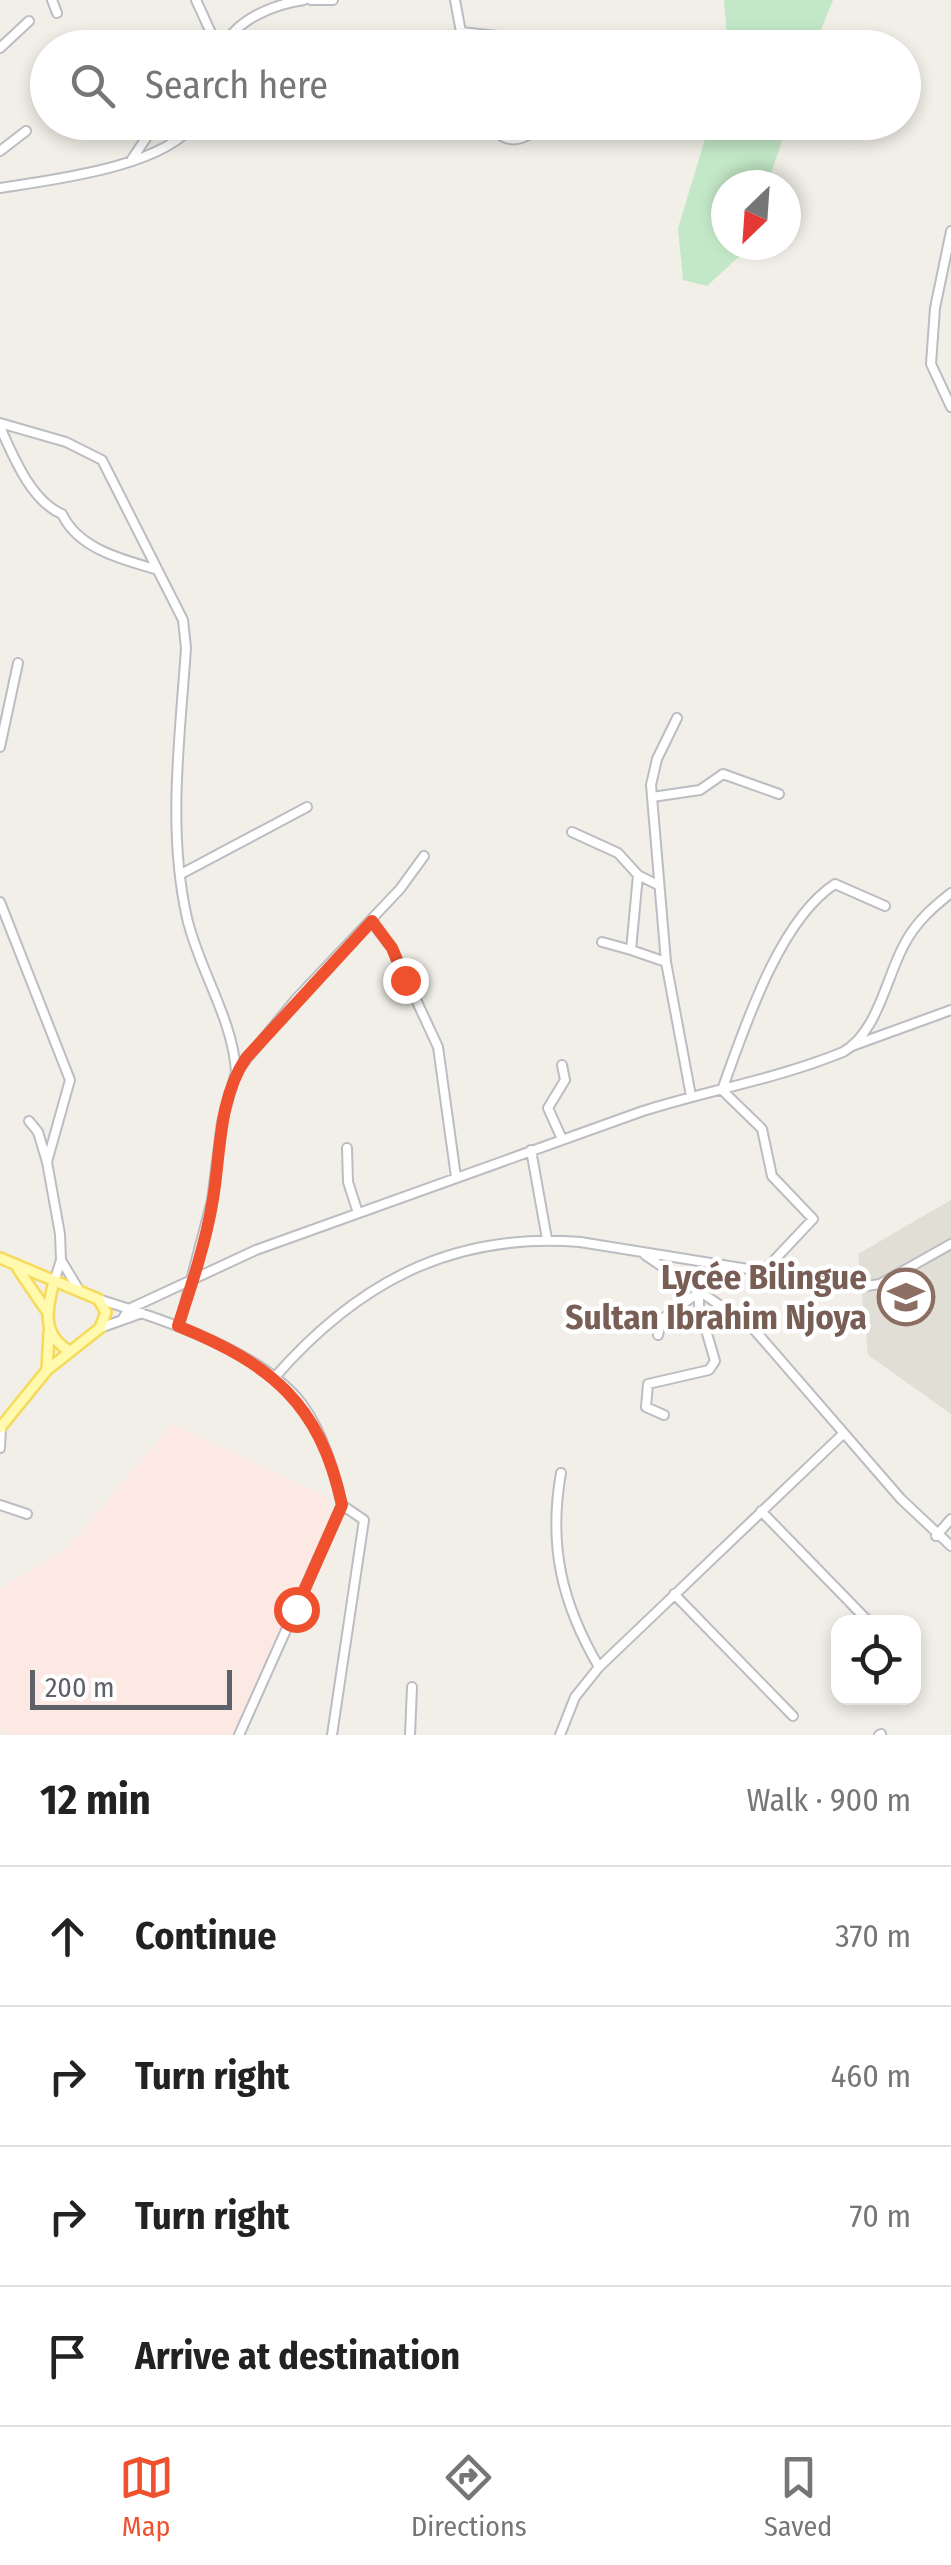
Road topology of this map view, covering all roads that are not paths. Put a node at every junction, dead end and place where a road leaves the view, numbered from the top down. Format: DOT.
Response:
graph roads {
  1 [pos="52,0"];
  2 [pos="196,0"];
  3 [pos="307,0"];
  4 [pos="333,0"];
  5 [pos="454,0"];
  6 [pos="290,1"];
  7 [pos="58,13"];
  8 [pos="30,21"];
  9 [pos="211,30"];
  10 [pos="239,30"];
  11 [pos="460,30"];
  12 [pos="0,48"];
  13 [pos="26,131"];
  14 [pos="145,140"];
  15 [pos="175,140"];
  16 [pos="0,150"];
  17 [pos="130,162"];
  18 [pos="0,188"];
  19 [pos="951,231"];
  20 [pos="951,407"];
  21 [pos="0,425"];
  22 [pos="154,569"];
  23 [pos="18,663"];
  24 [pos="677,718"];
  25 [pos="0,747"];
  26 [pos="778,794"];
  27 [pos="652,797"];
  28 [pos="306,807"];
  29 [pos="572,832"];
  30 [pos="424,856"];
  31 [pos="182,874"];
  32 [pos="638,875"];
  33 [pos="658,884"];
  34 [pos="951,893"];
  35 [pos="0,902"];
  36 [pos="886,906"];
  37 [pos="372,921"];
  38 [pos="602,942"];
  39 [pos="630,950"];
  40 [pos="666,962"];
  41 [pos="951,1010"];
  42 [pos="852,1046"];
  43 [pos="562,1065"];
  44 [pos="236,1072"];
  45 [pos="722,1090"];
  46 [pos="690,1096"];
  47 [pos="29,1120"];
  48 [pos="562,1139"];
  49 [pos="347,1148"];
  50 [pos="531,1150"];
  51 [pos="47,1162"];
  52 [pos="456,1177"];
  53 [pos="358,1212"];
  54 [pos="548,1240"];
  55 [pos="951,1244"];
  56 [pos="642,1252"];
  57 [pos="0,1258"];
  58 [pos="61,1260"];
  59 [pos="16,1267"];
  60 [pos="762,1273"];
  61 [pos="194,1276"];
  62 [pos="54,1282"];
  63 [pos="79,1290"];
  64 [pos="698,1291"];
  65 [pos="98,1299"];
  66 [pos="130,1309"];
  67 [pos="47,1310"];
  68 [pos="142,1314"];
  69 [pos="122,1320"];
  70 [pos="178,1326"];
  71 [pos="100,1328"];
  72 [pos="49,1330"];
  73 [pos="658,1336"];
  74 [pos="68,1350"];
  75 [pos="47,1370"];
  76 [pos="274,1378"];
  77 [pos="664,1415"];
  78 [pos="1,1428"];
  79 [pos="844,1433"];
  80 [pos="0,1448"];
  81 [pos="562,1473"];
  82 [pos="0,1505"];
  83 [pos="342,1505"];
  84 [pos="760,1511"];
  85 [pos="27,1514"];
  86 [pos="951,1519"];
  87 [pos="936,1536"];
  88 [pos="951,1546"];
  89 [pos="674,1594"];
  90 [pos="862,1615"];
  91 [pos="599,1668"];
  92 [pos="412,1687"];
  93 [pos="793,1716"];
  94 [pos="239,1735"];
  95 [pos="332,1735"];
  96 [pos="410,1735"];
  97 [pos="560,1735"];
  1 -- 7 [label="street"];
  2 -- 9 [label="street"];
  3 -- 4 [label="street"];
  3 -- 6 [label="street"];
  5 -- 11 [label="street"];
  6 -- 10 [label="street"];
  8 -- 12 [label="street"];
  13 -- 16 [label="street"];
  14 -- 17 [label="street"];
  15 -- 17 [label="street"];
  17 -- 18 [label="street"];
  19 -- 20 [label="street"];
  21 -- 22 [label="street"];
  21 -- 22 [label="street"];
  22 -- 31 [label="street"];
  23 -- 25 [label="street"];
  24 -- 27 [label="street"];
  26 -- 27 [label="street"];
  27 -- 33 [label="street"];
  28 -- 31 [label="street"];
  29 -- 32 [label="street"];
  30 -- 37 [label="street"];
  31 -- 44 [label="street"];
  32 -- 33 [label="street"];
  32 -- 39 [label="street"];
  33 -- 40 [label="street"];
  34 -- 42 [label="street"];
  35 -- 51 [label="street"];
  36 -- 45 [label="street"];
  37 -- 44 [label="street"];
  37 -- 52 [label="street"];
  38 -- 39 [label="street"];
  39 -- 40 [label="street"];
  40 -- 46 [label="street"];
  41 -- 42 [label="street"];
  42 -- 45 [label="street"];
  43 -- 48 [label="street"];
  44 -- 61 [label="street"];
  45 -- 46 [label="street"];
  45 -- 60 [label="street"];
  46 -- 48 [label="street"];
  47 -- 51 [label="street"];
  48 -- 50 [label="street"];
  49 -- 53 [label="street"];
  50 -- 52 [label="street"];
  50 -- 54 [label="street"];
  51 -- 58 [label="street"];
  52 -- 53 [label="street"];
  53 -- 61 [label="street"];
  54 -- 56 [label="street"];
  54 -- 76 [label="street"];
  55 -- 60 [label="street"];
  56 -- 60 [label="street"];
  56 -- 64 [label="street"];
  57 -- 59 [label="main road"];
  58 -- 62 [label="street"];
  58 -- 63 [label="street"];
  59 -- 62 [label="main road"];
  59 -- 67 [label="main road"];
  61 -- 66 [label="street"];
  61 -- 70 [label="street"];
  62 -- 63 [label="main road"];
  62 -- 67 [label="main road"];
  63 -- 65 [label="main road"];
  64 -- 73 [label="street"];
  64 -- 77 [label="street"];
  64 -- 79 [label="street"];
  65 -- 66 [label="street"];
  65 -- 71 [label="main road"];
  66 -- 68 [label="street"];
  66 -- 69 [label="street"];
  67 -- 72 [label="main road"];
  68 -- 69 [label="street"];
  68 -- 70 [label="street"];
  69 -- 71 [label="street"];
  70 -- 76 [label="street"];
  71 -- 74 [label="main road"];
  72 -- 74 [label="main road"];
  72 -- 75 [label="main road"];
  74 -- 75 [label="main road"];
  75 -- 78 [label="main road"];
  76 -- 83 [label="street"];
  78 -- 80 [label="street"];
  79 -- 84 [label="street"];
  79 -- 87 [label="street"];
  81 -- 91 [label="street"];
  82 -- 85 [label="street"];
  83 -- 94 [label="street"];
  83 -- 95 [label="street"];
  84 -- 89 [label="street"];
  84 -- 90 [label="street"];
  86 -- 87 [label="street"];
  87 -- 88 [label="street"];
  89 -- 91 [label="street"];
  89 -- 93 [label="street"];
  91 -- 97 [label="street"];
  92 -- 96 [label="street"];
}
